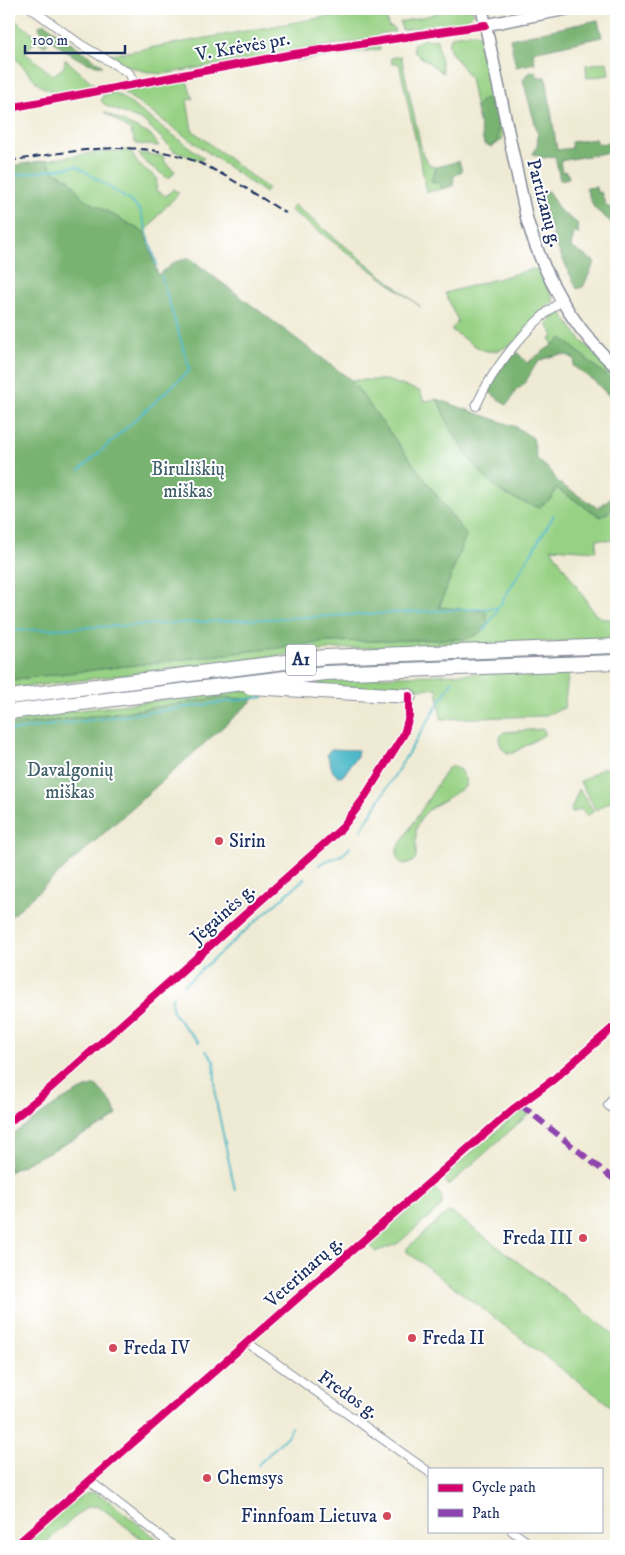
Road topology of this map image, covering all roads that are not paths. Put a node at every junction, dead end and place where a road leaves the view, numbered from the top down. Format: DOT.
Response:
graph roads {
  1 [pos="32,9"];
  2 [pos="482,9"];
  3 [pos="567,9"];
  4 [pos="485,25"];
  5 [pos="135,84"];
  6 [pos="9,108"];
  7 [pos="561,302"];
  8 [pos="616,367"];
  9 [pos="476,406"];
  10 [pos="616,646"];
  11 [pos="616,663"];
  12 [pos="217,685"];
  13 [pos="408,696"];
  14 [pos="9,697"];
  15 [pos="9,712"];
  16 [pos="616,1025"];
  17 [pos="616,1094"];
  18 [pos="615,1111"];
  19 [pos="9,1122"];
  20 [pos="248,1343"];
  21 [pos="428,1471"];
  22 [pos="91,1482"];
  23 [pos="513,1532"];
  24 [pos="15,1546"];
  25 [pos="173,1546"];
  26 [pos="533,1546"];
  1 -- 5 [label="street"];
  2 -- 4 [label="street, Partizanų g."];
  3 -- 4 [label="street, V. Krėvės pr."];
  4 -- 5 [label="street, V. Krėvės pr."];
  4 -- 7 [label="street, Partizanų g."];
  5 -- 6 [label="street, V. Krėvės pr."];
  7 -- 8 [label="street, Partizanų g."];
  7 -- 9 [label="street"];
  10 -- 14 [label="highway, A1"];
  11 -- 12 [label="highway, A1"];
  12 -- 13 [label="highway"];
  12 -- 15 [label="highway, A1"];
  13 -- 19 [label="street, Jėgainės g."];
  16 -- 20 [label="street, Veterinarų g."];
  17 -- 18 [label="street"];
  20 -- 21 [label="street, Fredos g."];
  20 -- 22 [label="street, Veterinarų g."];
  22 -- 24 [label="street, Veterinarų g."];
  22 -- 25 [label="street"];
  23 -- 26 [label="street"];
}
